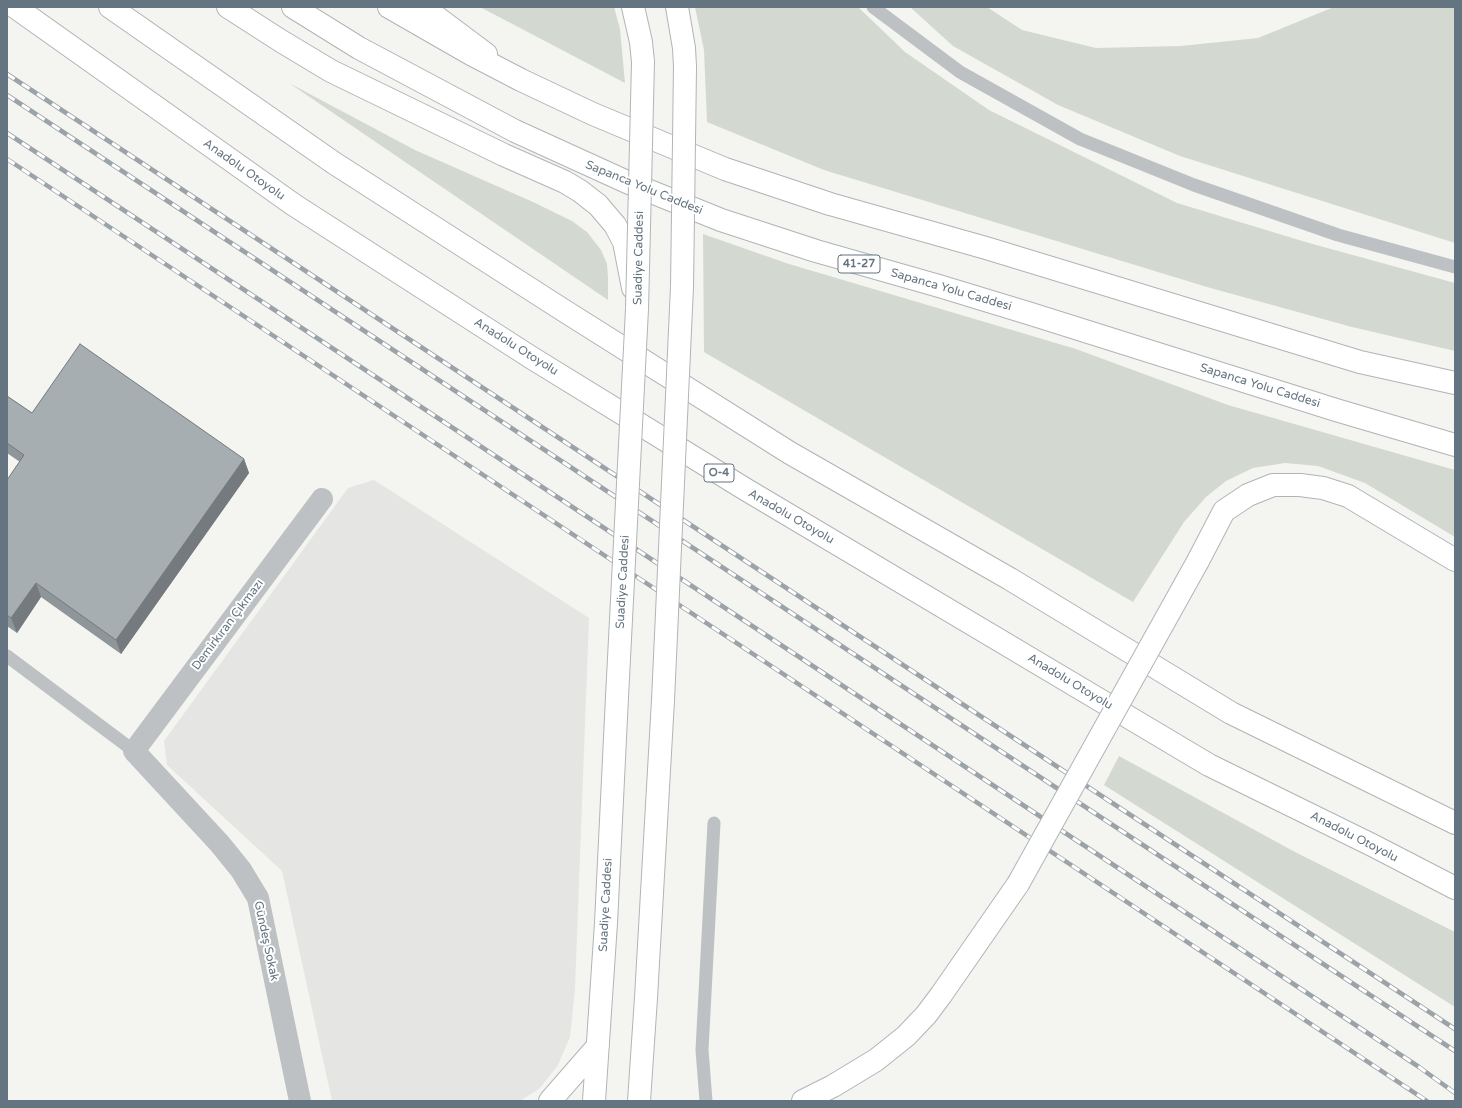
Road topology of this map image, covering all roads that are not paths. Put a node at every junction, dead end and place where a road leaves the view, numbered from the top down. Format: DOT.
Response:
graph roads {
  1 [pos="15,7"];
  2 [pos="110,7"];
  3 [pos="228,7"];
  4 [pos="293,7"];
  5 [pos="389,7"];
  6 [pos="423,7"];
  7 [pos="634,7"];
  8 [pos="677,7"];
  9 [pos="873,7"];
  10 [pos="521,80"];
  11 [pos="1455,267"];
  12 [pos="638,309"];
  13 [pos="1455,383"];
  14 [pos="1455,445"];
  15 [pos="322,499"];
  16 [pos="1455,560"];
  17 [pos="7,656"];
  18 [pos="134,751"];
  19 [pos="714,823"];
  20 [pos="1455,823"];
  21 [pos="1455,888"];
  22 [pos="598,1046"];
  23 [pos="300,1101"];
  24 [pos="550,1101"];
  25 [pos="594,1101"];
  26 [pos="639,1101"];
  27 [pos="706,1101"];
  28 [pos="803,1101"];
  1 -- 21 [label="main road, Anadolu Otoyolu / O-4"];
  2 -- 20 [label="main road"];
  3 -- 12 [label="main road"];
  4 -- 14 [label="main road, Sapanca Yolu Caddesi / 41-27"];
  5 -- 10 [label="main road"];
  6 -- 10 [label="main road"];
  7 -- 12 [label="main road, Suadiye Caddesi, bridge"];
  8 -- 26 [label="main road, bridge"];
  9 -- 11 [label="lane"];
  10 -- 13 [label="main road"];
  12 -- 22 [label="main road, Suadiye Caddesi, bridge"];
  15 -- 18 [label="street, Demirkıran Çıkmazı"];
  16 -- 28 [label="main road, bridge"];
  17 -- 18 [label="lane"];
  18 -- 23 [label="street, Gündeş Sokak"];
  19 -- 27 [label="lane"];
  22 -- 24 [label="main road"];
  22 -- 25 [label="main road, Suadiye Caddesi"];
}
